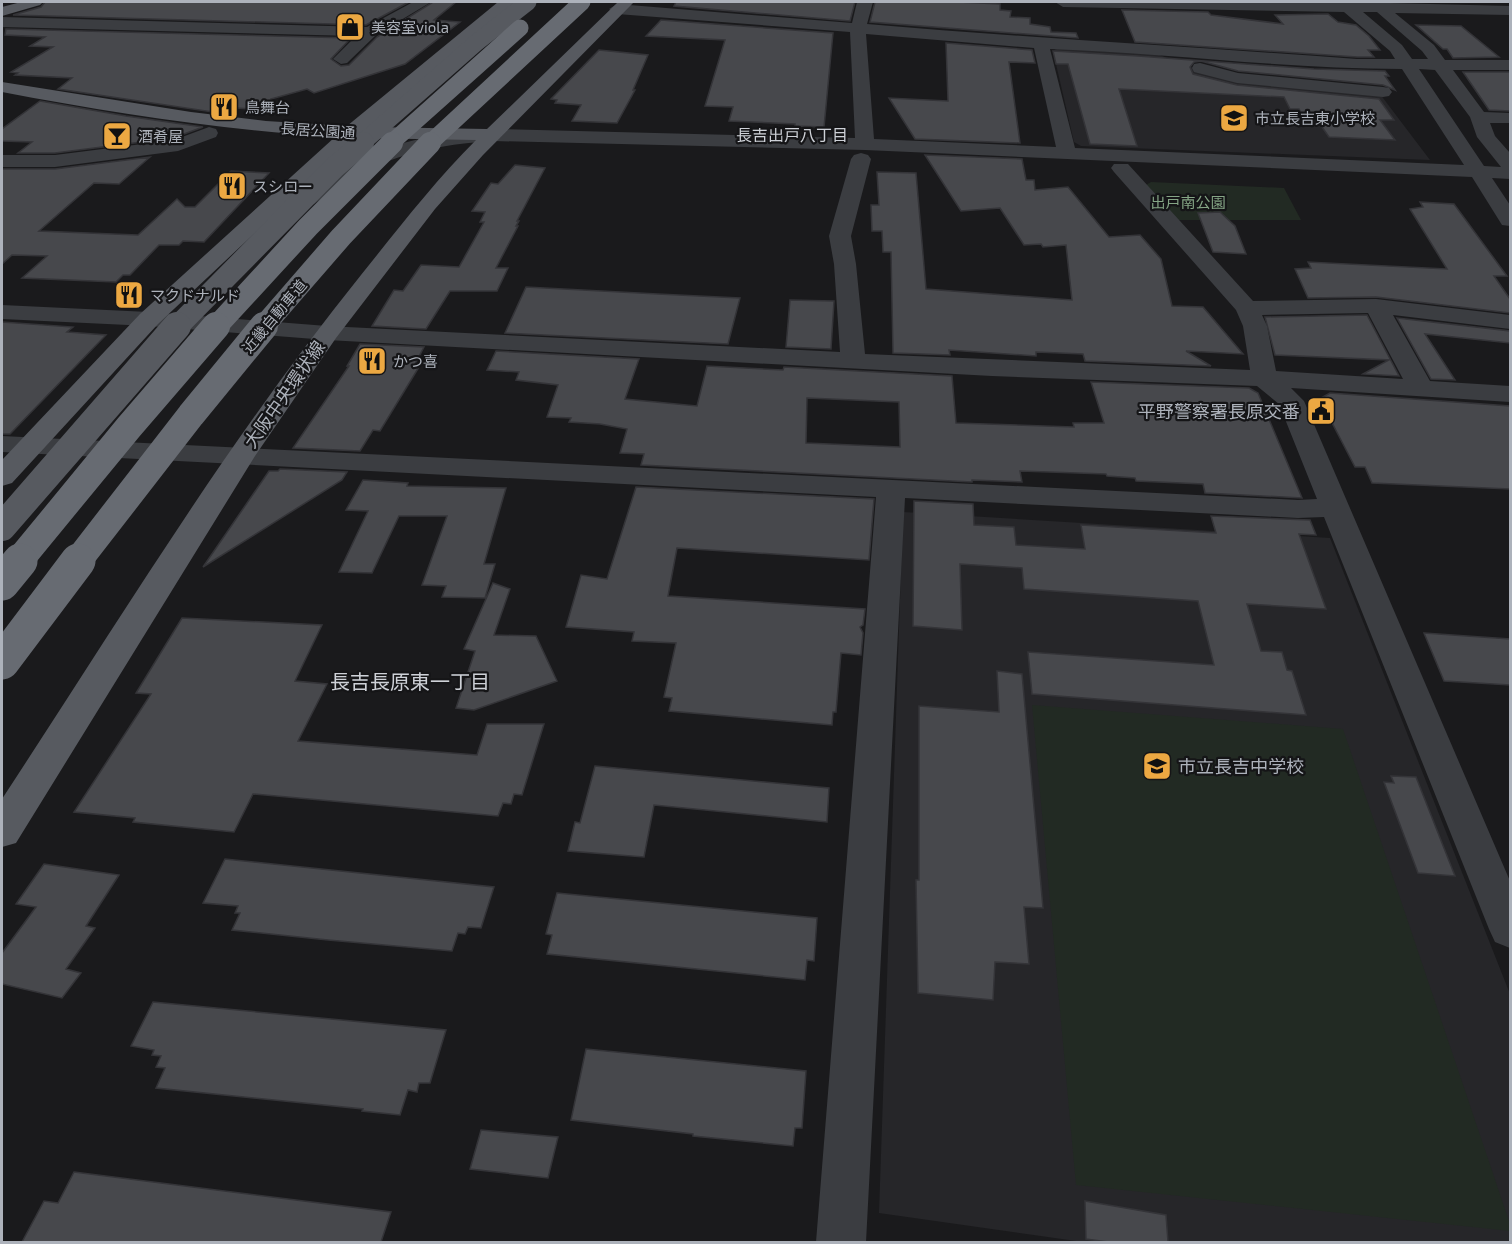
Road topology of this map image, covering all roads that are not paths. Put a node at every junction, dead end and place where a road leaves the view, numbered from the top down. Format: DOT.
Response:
graph roads {
  1 [pos="35,2"];
  2 [pos="423,2"];
  3 [pos="507,2"];
  4 [pos="528,2"];
  5 [pos="552,2"];
  6 [pos="582,2"];
  7 [pos="865,2"];
  8 [pos="1063,2"];
  9 [pos="754,3"];
  10 [pos="1345,4"];
  11 [pos="1376,4"];
  12 [pos="1111,6"];
  13 [pos="1510,10"];
  14 [pos="657,12"];
  15 [pos="2,14"];
  16 [pos="288,15"];
  17 [pos="620,18"];
  18 [pos="742,18"];
  19 [pos="275,28"];
  20 [pos="858,29"];
  21 [pos="370,32"];
  22 [pos="1041,44"];
  23 [pos="1154,49"];
  24 [pos="341,59"];
  25 [pos="1510,65"];
  26 [pos="1407,66"];
  27 [pos="1440,66"];
  28 [pos="2,87"];
  29 [pos="1383,92"];
  30 [pos="2,100"];
  31 [pos="1479,117"];
  32 [pos="1510,118"];
  33 [pos="209,133"];
  34 [pos="344,139"];
  35 [pos="484,143"];
  36 [pos="403,148"];
  37 [pos="863,151"];
  38 [pos="1067,154"];
  39 [pos="2,161"];
  40 [pos="1510,165"];
  41 [pos="1121,168"];
  42 [pos="1510,173"];
  43 [pos="1481,178"];
  44 [pos="1510,186"];
  45 [pos="294,209"];
  46 [pos="1510,220"];
  47 [pos="1376,306"];
  48 [pos="1247,308"];
  49 [pos="2,312"];
  50 [pos="149,319"];
  51 [pos="1510,322"];
  52 [pos="327,333"];
  53 [pos="853,360"];
  54 [pos="1264,378"];
  55 [pos="1421,389"];
  56 [pos="1510,394"];
  57 [pos="15,445"];
  58 [pos="241,456"];
  59 [pos="2,477"];
  60 [pos="891,488"];
  61 [pos="1336,507"];
  62 [pos="2,526"];
  63 [pos="2,583"];
  64 [pos="2,662"];
  65 [pos="2,831"];
  66 [pos="1510,929"];
  67 [pos="841,1242"];
  1 -- 15 [label="main road"];
  2 -- 21 [label="street"];
  3 -- 34 [label="main road"];
  4 -- 45 [label="main road, bridge"];
  5 -- 63 [label="highway, 近畿自動車道, bridge"];
  6 -- 64 [label="highway, 近畿自動車道, bridge"];
  7 -- 20 [label="street"];
  8 -- 12 [label="street"];
  9 -- 18 [label="street"];
  10 -- 11 [label="street"];
  10 -- 12 [label="street"];
  10 -- 26 [label="street"];
  11 -- 13 [label="street"];
  11 -- 27 [label="street"];
  14 -- 17 [label="street"];
  14 -- 17 [label="street"];
  14 -- 18 [label="street"];
  15 -- 19 [label="street"];
  16 -- 19 [label="street"];
  17 -- 35 [label="main road, 大阪中央環状線"];
  18 -- 20 [label="street"];
  19 -- 21 [label="street"];
  20 -- 22 [label="street"];
  20 -- 37 [label="street"];
  21 -- 24 [label="street"];
  22 -- 23 [label="street"];
  22 -- 38 [label="street"];
  23 -- 26 [label="street"];
  23 -- 29 [label="street"];
  25 -- 27 [label="street"];
  26 -- 27 [label="street"];
  26 -- 43 [label="street"];
  27 -- 31 [label="street"];
  28 -- 34 [label="main road, 長居公園通"];
  30 -- 33 [label="main road, 長居公園通"];
  31 -- 32 [label="street"];
  31 -- 40 [label="street"];
  33 -- 34 [label="main road, 長居公園通"];
  33 -- 39 [label="street"];
  34 -- 35 [label="main road, 長居公園通"];
  34 -- 36 [label="main road, 長居公園通"];
  34 -- 50 [label="main road"];
  35 -- 36 [label="street"];
  35 -- 37 [label="street"];
  35 -- 52 [label="main road, 大阪中央環状線"];
  36 -- 45 [label="street"];
  37 -- 38 [label="street"];
  37 -- 41 [label="street"];
  37 -- 53 [label="street"];
  38 -- 43 [label="street"];
  41 -- 43 [label="street"];
  41 -- 48 [label="street"];
  42 -- 43 [label="street"];
  43 -- 44 [label="street"];
  43 -- 46 [label="street"];
  45 -- 62 [label="main road, bridge"];
  47 -- 48 [label="street"];
  47 -- 51 [label="street"];
  47 -- 55 [label="street"];
  48 -- 54 [label="street"];
  49 -- 50 [label="street"];
  50 -- 52 [label="street"];
  50 -- 57 [label="main road"];
  52 -- 53 [label="street"];
  52 -- 58 [label="main road, 大阪中央環状線"];
  53 -- 54 [label="street"];
  54 -- 55 [label="street"];
  54 -- 61 [label="street"];
  55 -- 56 [label="street"];
  57 -- 58 [label="street"];
  57 -- 59 [label="main road"];
  58 -- 60 [label="street"];
  58 -- 65 [label="main road, 大阪中央環状線"];
  60 -- 61 [label="street"];
  60 -- 67 [label="street"];
  61 -- 66 [label="street"];
}
